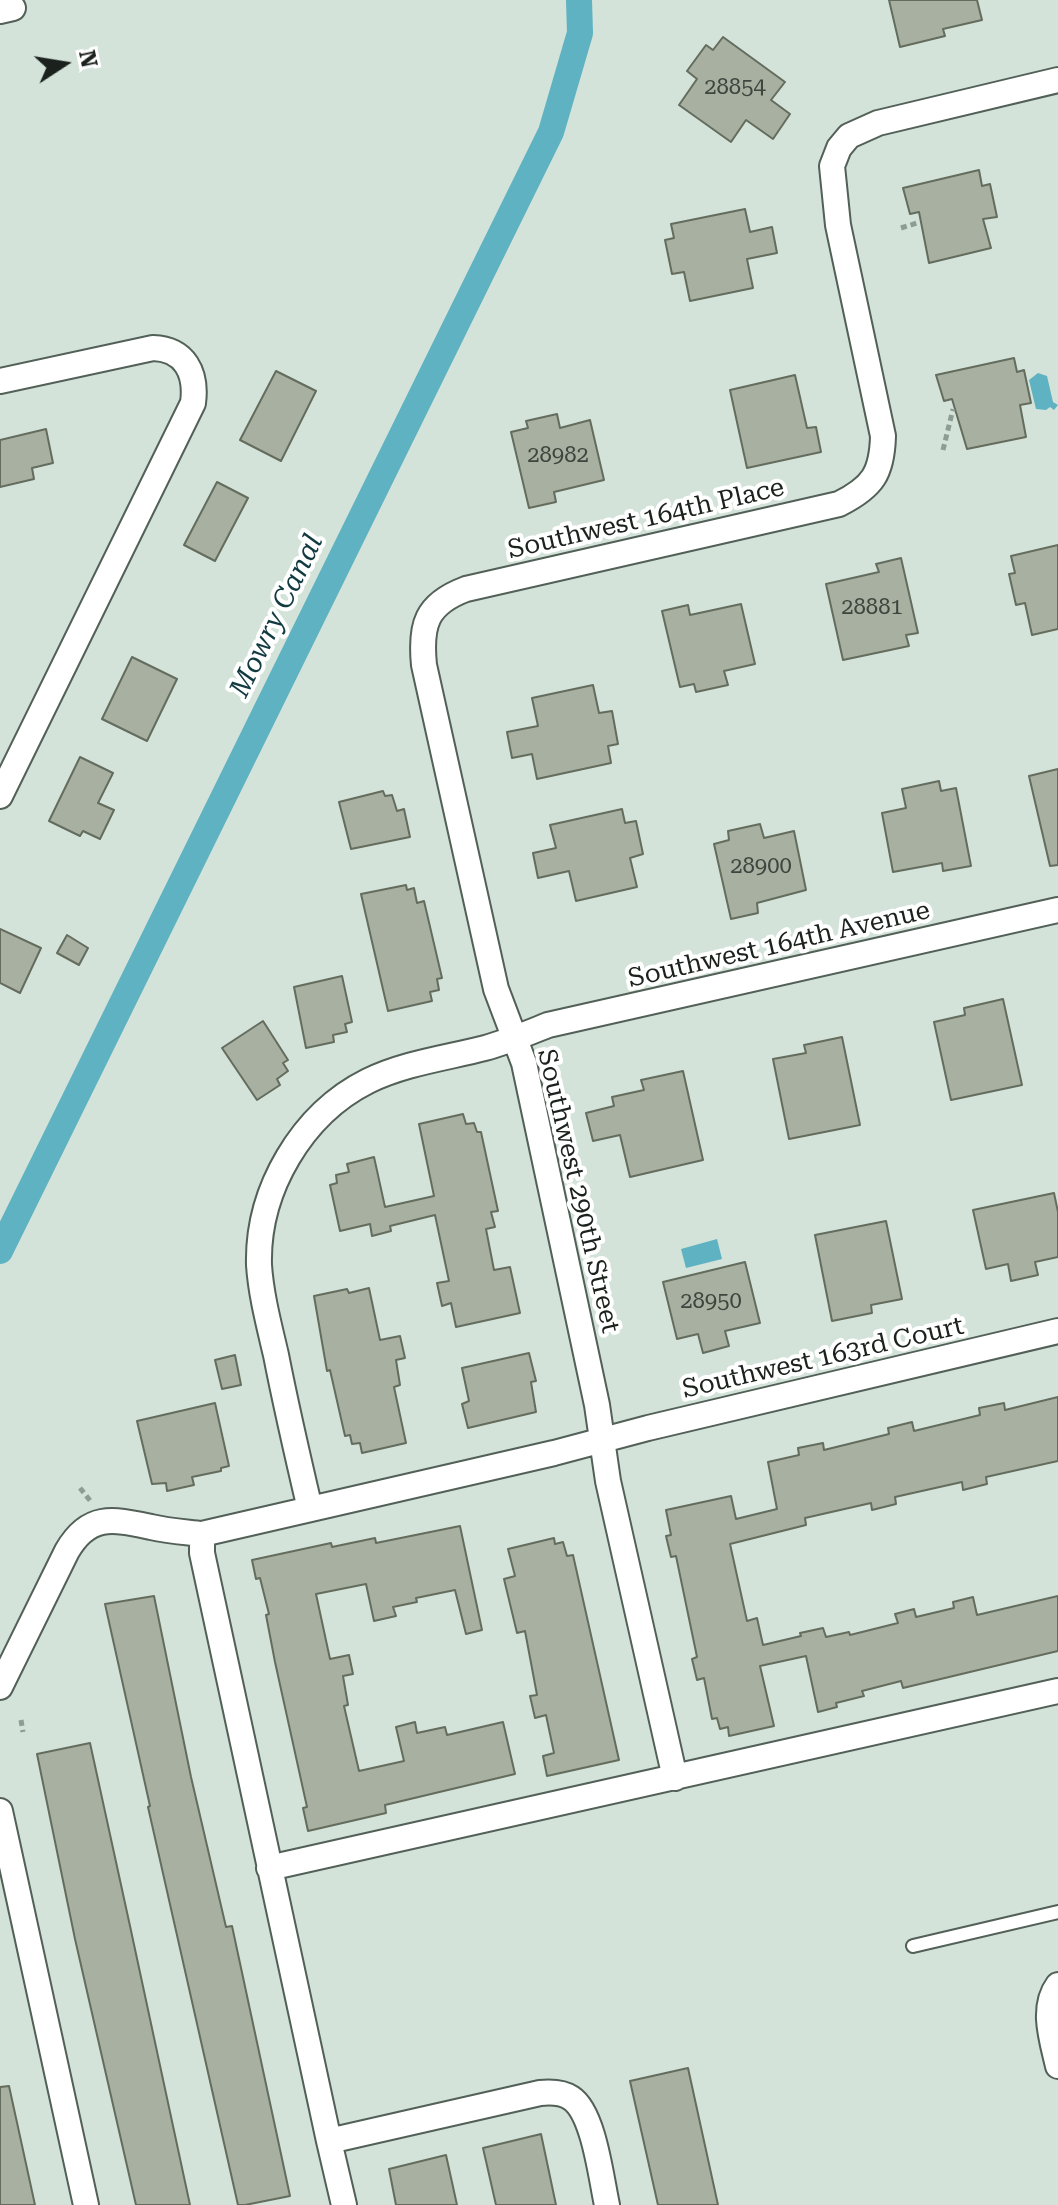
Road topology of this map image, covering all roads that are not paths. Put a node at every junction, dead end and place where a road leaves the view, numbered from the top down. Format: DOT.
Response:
graph roads {
  1 [pos="1058,80"];
  2 [pos="0,381"];
  3 [pos="427,619"];
  4 [pos="0,796"];
  5 [pos="1058,910"];
  6 [pos="514,1038"];
  7 [pos="1058,1331"];
  8 [pos="601,1439"];
  9 [pos="310,1509"];
  10 [pos="202,1534"];
  11 [pos="0,1687"];
  12 [pos="1058,1691"];
  13 [pos="675,1778"];
  14 [pos="2,1826"];
  15 [pos="269,1868"];
  16 [pos="1058,1912"];
  17 [pos="913,1946"];
  18 [pos="1058,1985"];
  19 [pos="1058,2066"];
  20 [pos="329,2141"];
  21 [pos="86,2205"];
  22 [pos="344,2205"];
  23 [pos="607,2205"];
  1 -- 3 [label="street, Southwest 164th Place"];
  2 -- 4 [label="street"];
  3 -- 6 [label="street, Southwest 290th Street"];
  5 -- 6 [label="street, Southwest 164th Avenue"];
  6 -- 8 [label="street, Southwest 290th Street"];
  6 -- 9 [label="street, Southwest 164th Avenue"];
  7 -- 8 [label="street, Southwest 163rd Court"];
  8 -- 9 [label="street, Southwest 163rd Court"];
  8 -- 13 [label="street, Southwest 290th Street"];
  9 -- 10 [label="street, Southwest 163rd Court"];
  10 -- 11 [label="street, Southwest 163rd Court"];
  10 -- 15 [label="street"];
  12 -- 13 [label="street"];
  13 -- 15 [label="street"];
  14 -- 21 [label="street"];
  15 -- 20 [label="street"];
  16 -- 17 [label="lane"];
  18 -- 19 [label="street"];
  20 -- 22 [label="street"];
  20 -- 23 [label="street"];
}
